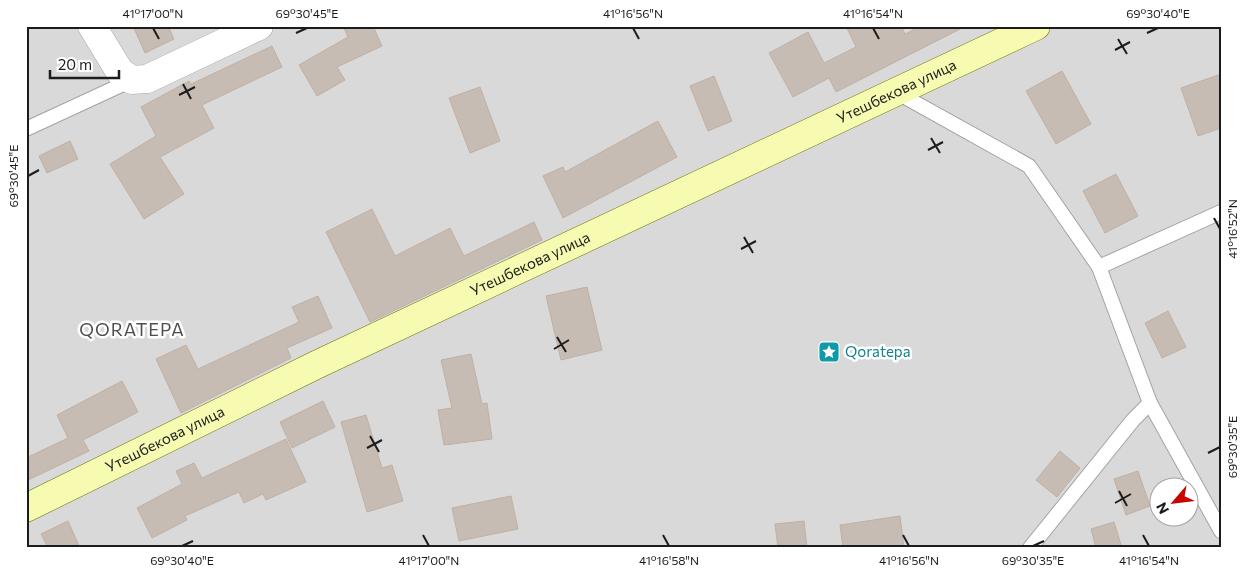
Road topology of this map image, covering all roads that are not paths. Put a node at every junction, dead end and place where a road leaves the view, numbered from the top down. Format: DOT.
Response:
graph roads {
  1 [pos="92,26"];
  2 [pos="259,26"];
  3 [pos="1036,26"];
  4 [pos="132,80"];
  5 [pos="896,92"];
  6 [pos="26,129"];
  7 [pos="1221,212"];
  8 [pos="1099,267"];
  9 [pos="1150,403"];
  10 [pos="26,508"];
  11 [pos="1221,531"];
  12 [pos="1030,548"];
  1 -- 4 [label="street"];
  2 -- 4 [label="street"];
  3 -- 5 [label="main road, Утешбекова улица"];
  4 -- 6 [label="lane"];
  5 -- 8 [label="lane"];
  5 -- 10 [label="main road, Утешбекова улица"];
  7 -- 8 [label="lane"];
  8 -- 9 [label="lane"];
  9 -- 11 [label="lane"];
  9 -- 12 [label="lane"];
}
